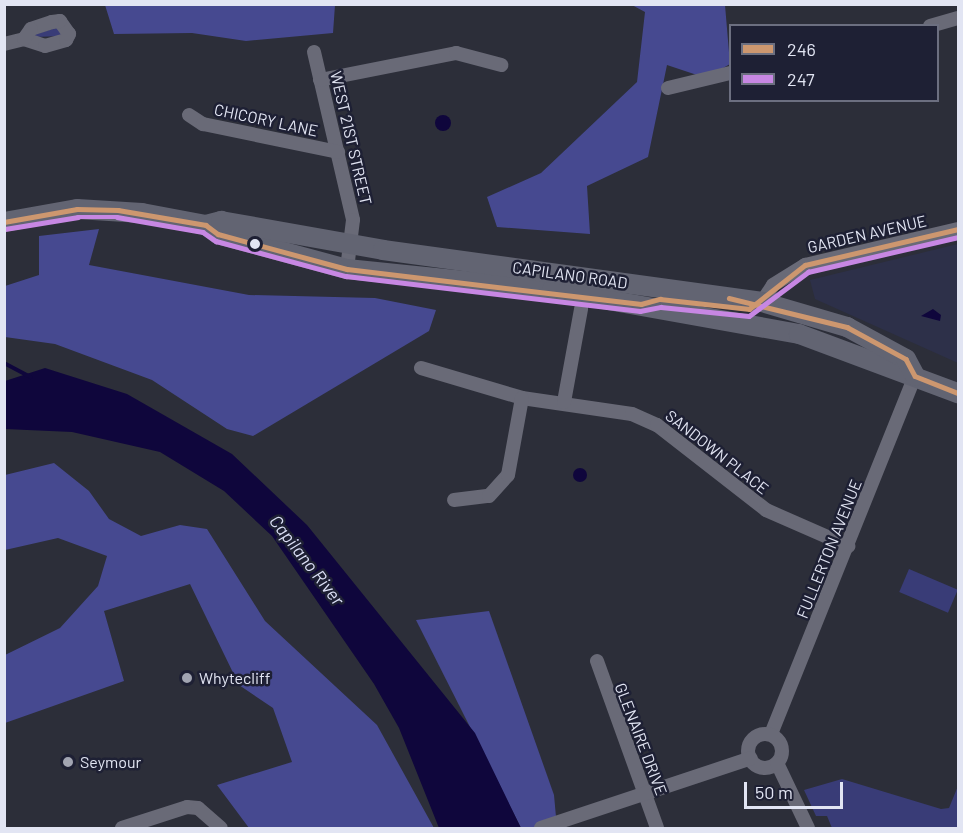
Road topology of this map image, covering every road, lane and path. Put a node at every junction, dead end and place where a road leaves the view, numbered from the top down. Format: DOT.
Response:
graph roads {
  1 [pos="958,18"];
  2 [pos="937,24"];
  3 [pos="24,39"];
  4 [pos="4,44"];
  5 [pos="314,52"];
  6 [pos="501,65"];
  7 [pos="729,73"];
  8 [pos="320,80"];
  9 [pos="668,88"];
  10 [pos="189,115"];
  11 [pos="338,152"];
  12 [pos="4,222"];
  13 [pos="206,225"];
  14 [pos="958,229"];
  15 [pos="349,245"];
  16 [pos="347,268"];
  17 [pos="762,302"];
  18 [pos="641,304"];
  19 [pos="581,309"];
  20 [pos="421,368"];
  21 [pos="915,376"];
  22 [pos="958,393"];
  23 [pos="522,398"];
  24 [pos="564,402"];
  25 [pos="454,500"];
  26 [pos="848,546"];
  27 [pos="597,661"];
  28 [pos="771,734"];
  29 [pos="750,758"];
  30 [pos="777,763"];
  31 [pos="645,793"];
  32 [pos="122,828"];
  33 [pos="221,828"];
  34 [pos="541,828"];
  35 [pos="657,828"];
  36 [pos="808,828"];
  1 -- 2 [label="street"];
  3 -- 4 [label="street"];
  5 -- 8 [label="street, WEST 21ST STREET"];
  6 -- 8 [label="street"];
  7 -- 9 [label="street"];
  8 -- 11 [label="street, WEST 21ST STREET"];
  10 -- 11 [label="street, CHICORY LANE"];
  11 -- 15 [label="street, WEST 21ST STREET"];
  12 -- 13 [label="main road, CAPILANO ROAD"];
  13 -- 15 [label="main road, CAPILANO ROAD"];
  13 -- 16 [label="main road, CAPILANO ROAD"];
  14 -- 17 [label="street, GARDEN AVENUE"];
  15 -- 16 [label="street, WEST 21ST STREET"];
  15 -- 17 [label="main road, CAPILANO ROAD"];
  16 -- 18 [label="main road, CAPILANO ROAD"];
  17 -- 18 [label="main road"];
  17 -- 21 [label="main road, CAPILANO ROAD"];
  18 -- 21 [label="main road, CAPILANO ROAD"];
  19 -- 24 [label="street"];
  20 -- 23 [label="street, SANDOWN PLACE"];
  21 -- 22 [label="main road, CAPILANO ROAD"];
  21 -- 26 [label="street, FULLERTON AVENUE"];
  23 -- 24 [label="street, SANDOWN PLACE"];
  23 -- 25 [label="street"];
  24 -- 26 [label="street, SANDOWN PLACE"];
  26 -- 28 [label="street, FULLERTON AVENUE"];
  27 -- 31 [label="street, GLENAIRE DRIVE"];
  28 -- 29 [label="street"];
  28 -- 30 [label="street"];
  29 -- 30 [label="street"];
  29 -- 31 [label="street"];
  30 -- 36 [label="street"];
  31 -- 34 [label="street"];
  31 -- 35 [label="street, GLENAIRE DRIVE"];
  32 -- 33 [label="street"];
}
